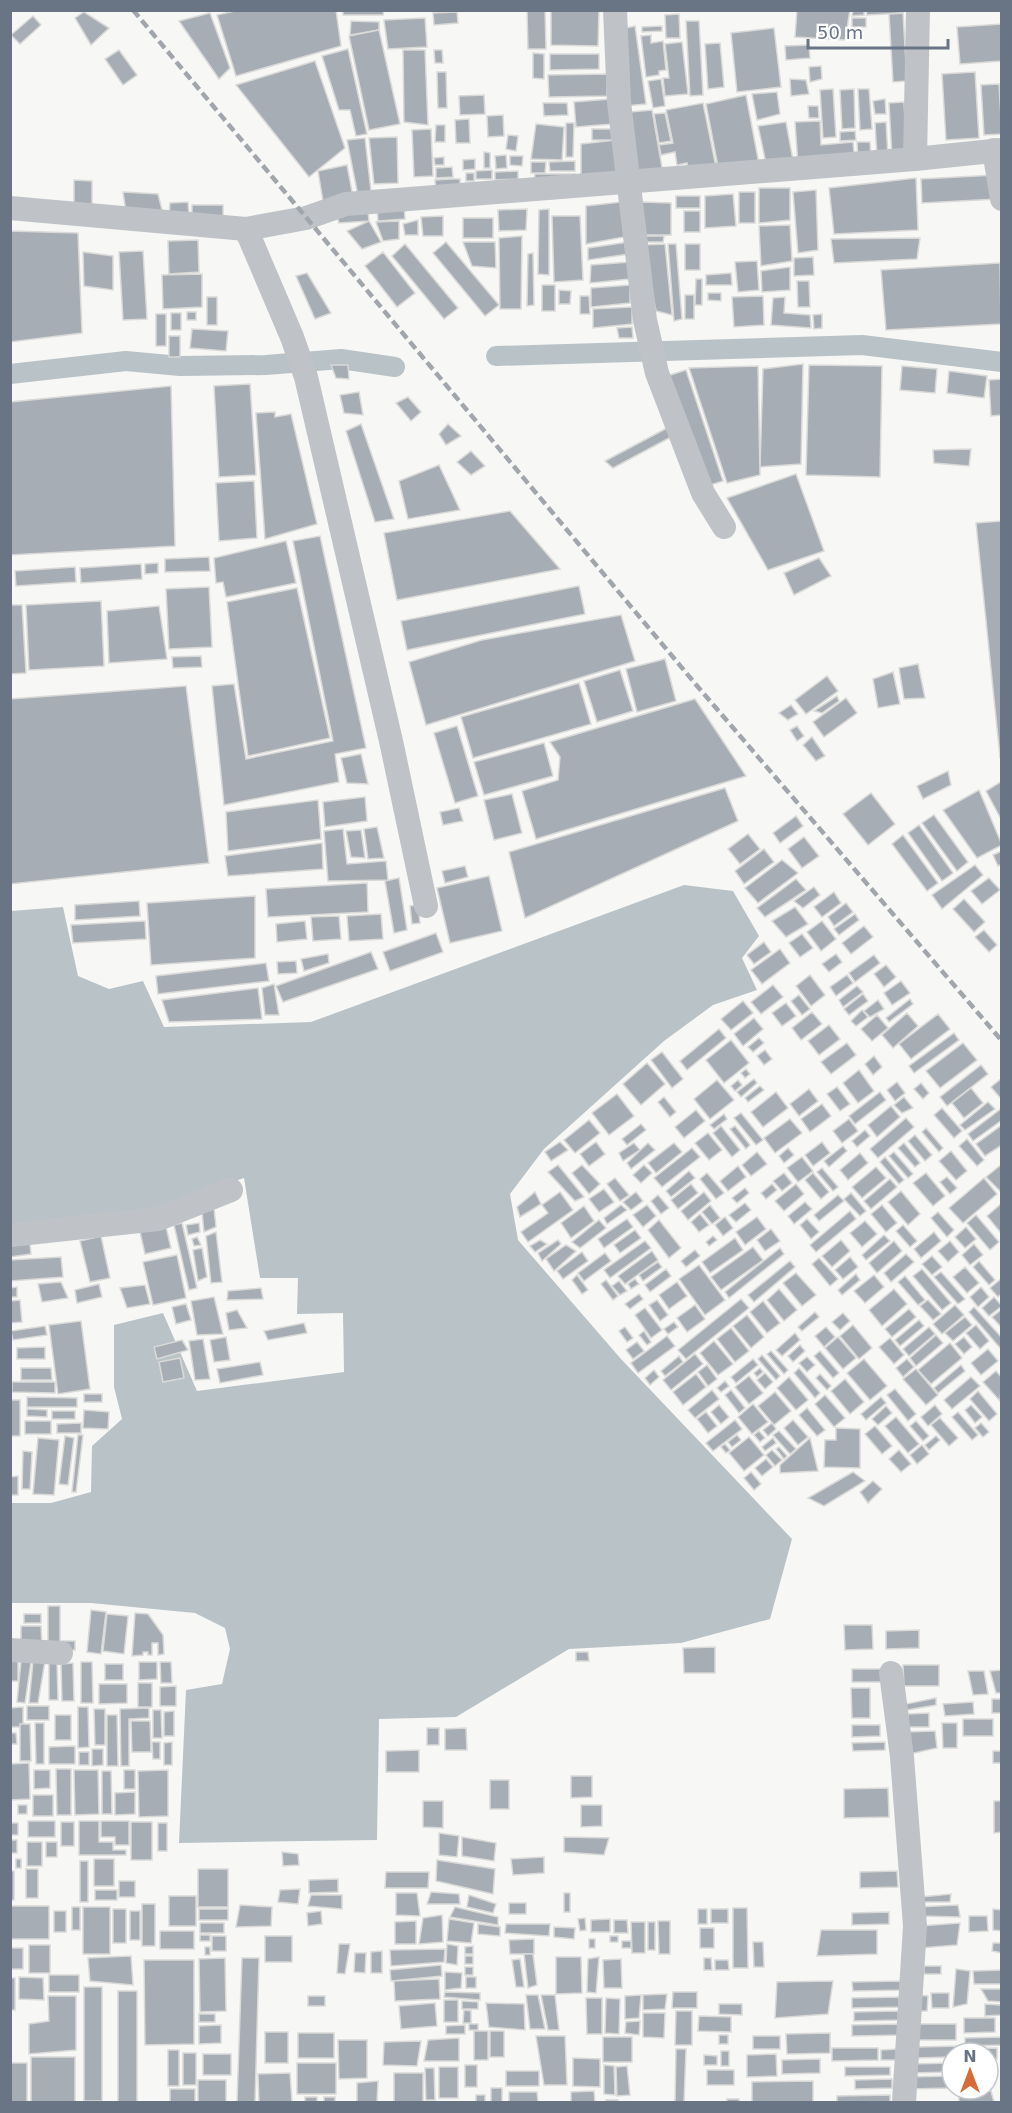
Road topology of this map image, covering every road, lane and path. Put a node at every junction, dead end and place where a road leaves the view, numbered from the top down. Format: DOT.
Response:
graph roads {
  1 [pos="615,10"];
  2 [pos="918,10"];
  3 [pos="998,150"];
  4 [pos="915,159"];
  5 [pos="628,180"];
  6 [pos="1002,199"];
  7 [pos="10,208"];
  8 [pos="246,229"];
  9 [pos="724,527"];
  10 [pos="426,906"];
  11 [pos="231,1190"];
  12 [pos="10,1235"];
  13 [pos="10,1650"];
  14 [pos="61,1653"];
  15 [pos="891,1673"];
  16 [pos="904,2103"];
  1 -- 5 [label="street"];
  2 -- 4 [label="street"];
  3 -- 4 [label="street"];
  3 -- 6 [label="street"];
  4 -- 5 [label="street"];
  5 -- 8 [label="street"];
  5 -- 9 [label="street"];
  7 -- 8 [label="street"];
  8 -- 10 [label="street"];
  11 -- 12 [label="street"];
  13 -- 14 [label="street"];
  15 -- 16 [label="street"];
}
